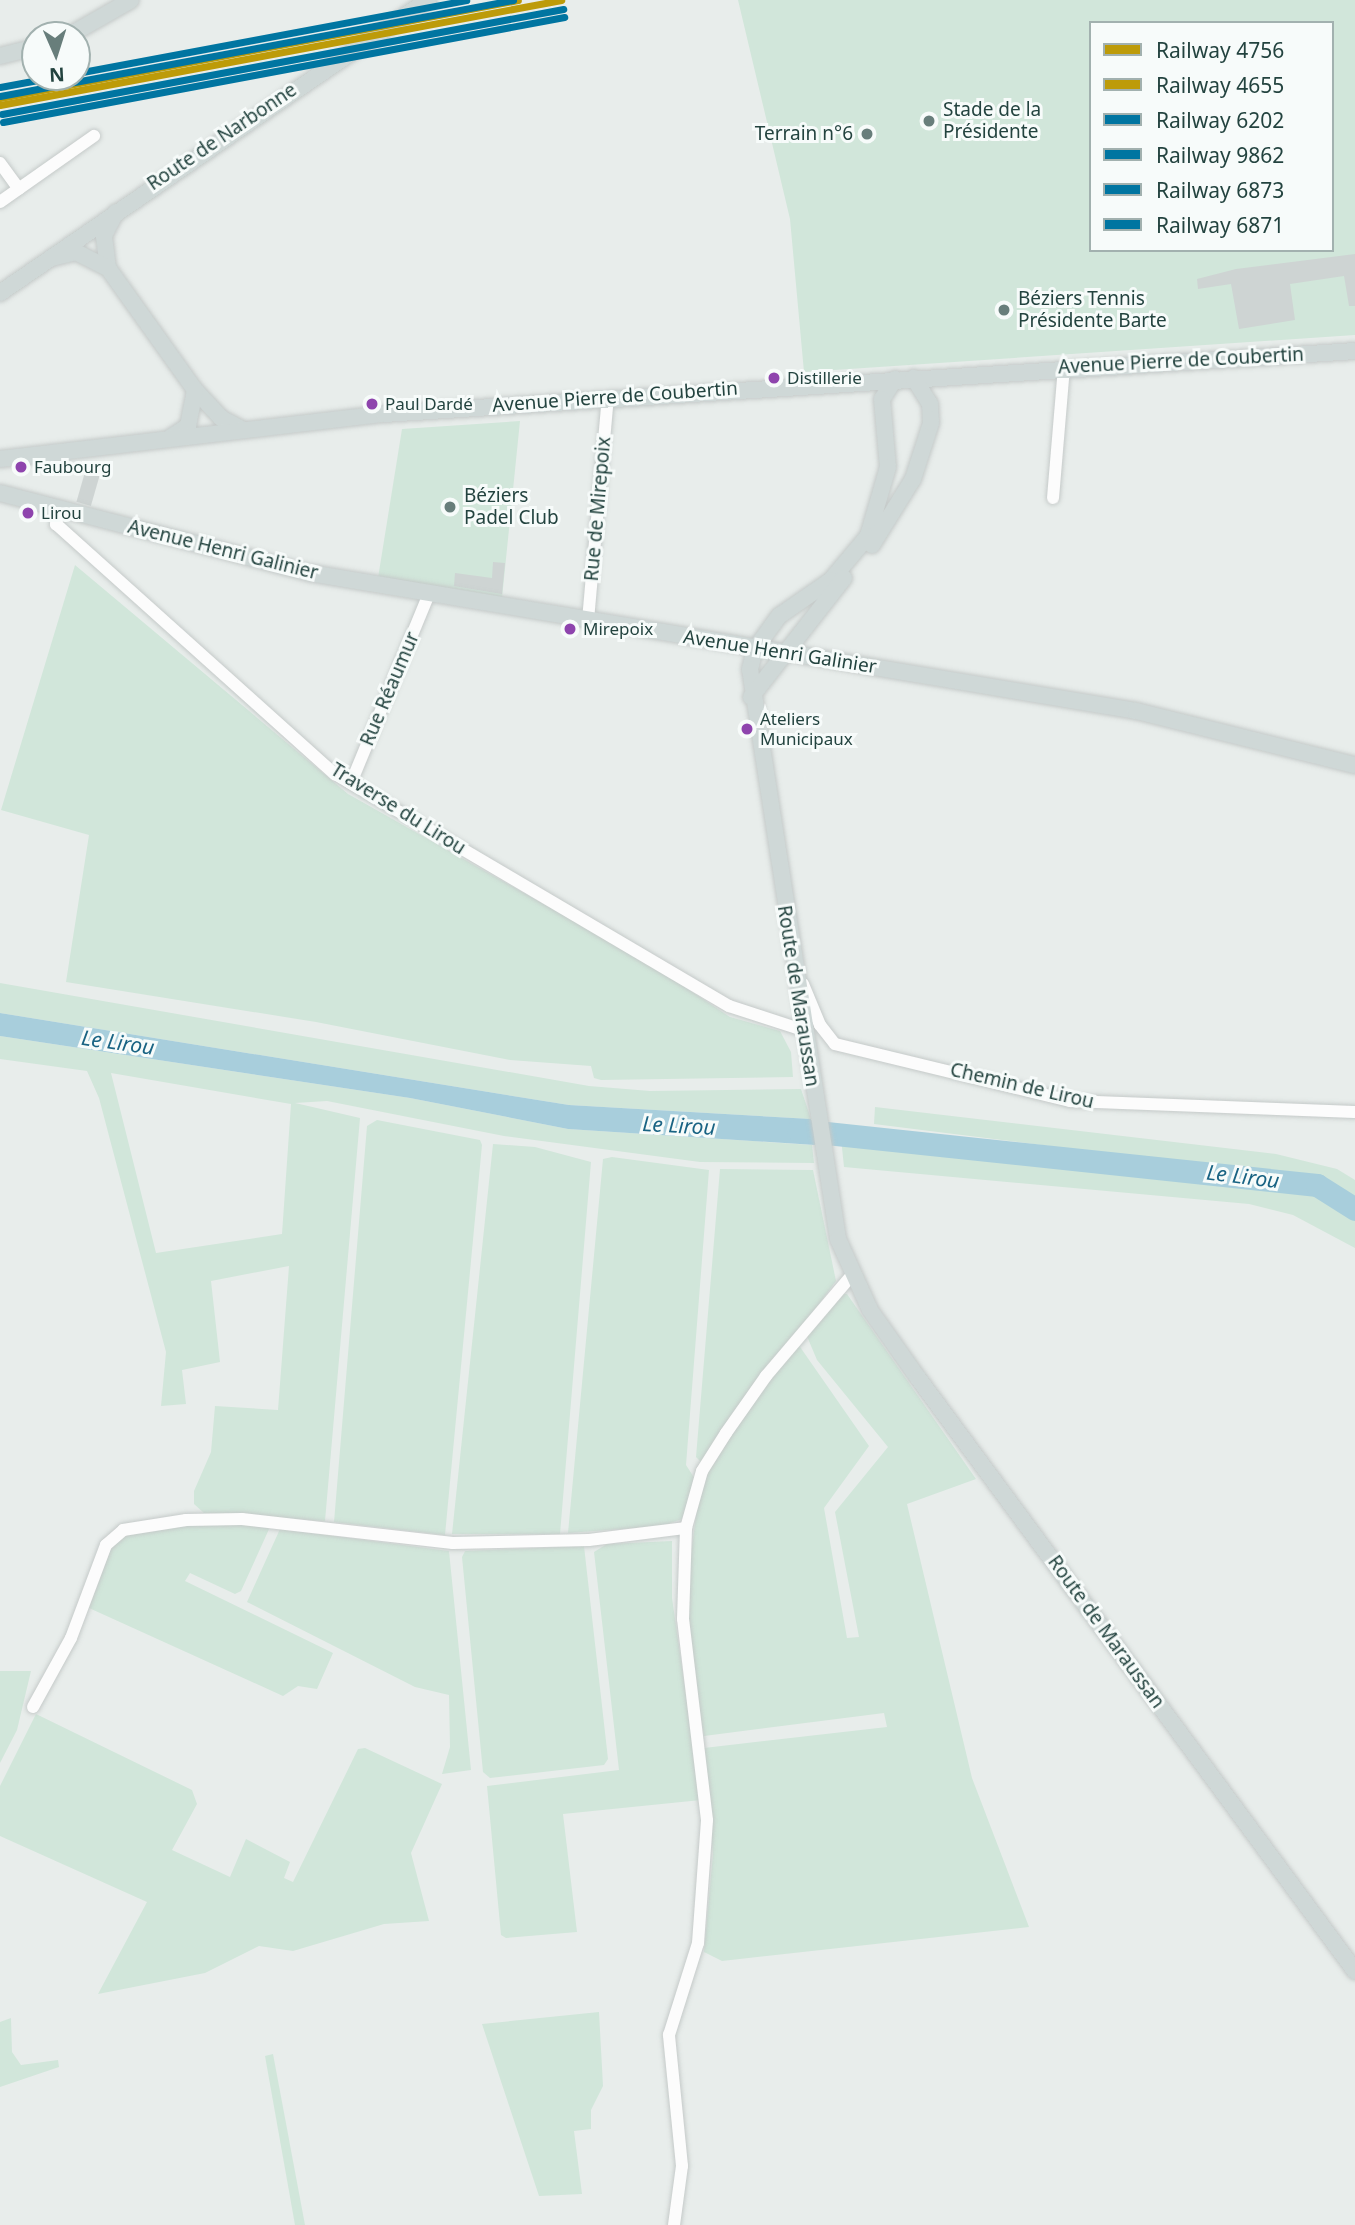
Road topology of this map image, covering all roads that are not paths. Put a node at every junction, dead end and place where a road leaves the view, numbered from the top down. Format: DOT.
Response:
graph roads {
  1 [pos="131,0"];
  2 [pos="429,0"];
  3 [pos="91,23"];
  4 [pos="21,50"];
  5 [pos="0,55"];
  6 [pos="94,136"];
  7 [pos="0,163"];
  8 [pos="19,189"];
  9 [pos="0,202"];
  10 [pos="121,205"];
  11 [pos="30,268"];
  12 [pos="108,268"];
  13 [pos="0,293"];
  14 [pos="1355,351"];
  15 [pos="1063,368"];
  16 [pos="914,378"];
  17 [pos="895,379"];
  18 [pos="195,390"];
  19 [pos="608,398"];
  20 [pos="253,430"];
  21 [pos="169,439"];
  22 [pos="0,459"];
  23 [pos="0,493"];
  24 [pos="1053,498"];
  25 [pos="58,516"];
  26 [pos="429,594"];
  27 [pos="588,620"];
  28 [pos="755,649"];
  29 [pos="790,655"];
  30 [pos="751,697"];
  31 [pos="1355,765"];
  32 [pos="351,783"];
  33 [pos="791,954"];
  34 [pos="803,1030"];
  35 [pos="1355,1112"];
  36 [pos="852,1275"];
  37 [pos="1032,1526"];
  38 [pos="686,1528"];
  39 [pos="33,1707"];
  40 [pos="1355,1960"];
  41 [pos="1355,1971"];
  42 [pos="674,2225"];
  1 -- 3 [label="main road"];
  2 -- 10 [label="main road, Route de Narbonne"];
  4 -- 5 [label="main road"];
  6 -- 8 [label="street"];
  7 -- 8 [label="street"];
  8 -- 9 [label="street"];
  10 -- 11 [label="main road, Route de Narbonne"];
  10 -- 12 [label="main road, Route de Narbonne"];
  11 -- 12 [label="main road, Route de Narbonne"];
  11 -- 13 [label="main road, Route de Narbonne"];
  12 -- 18 [label="main road, Avenue Pierre de Coubertin"];
  14 -- 15 [label="main road, Avenue Pierre de Coubertin"];
  15 -- 16 [label="main road, Avenue Pierre de Coubertin"];
  15 -- 24 [label="street"];
  16 -- 17 [label="main road, Avenue Pierre de Coubertin"];
  16 -- 29 [label="main road"];
  17 -- 19 [label="main road, Avenue Pierre de Coubertin"];
  17 -- 28 [label="main road"];
  18 -- 20 [label="main road, Avenue Pierre de Coubertin"];
  18 -- 21 [label="main road"];
  19 -- 20 [label="main road, Avenue Pierre de Coubertin"];
  19 -- 27 [label="street, Rue de Mirepoix"];
  20 -- 21 [label="main road, Avenue Pierre de Coubertin"];
  21 -- 22 [label="main road, Avenue Pierre de Coubertin"];
  23 -- 25 [label="main road, Avenue Henri Galinier"];
  25 -- 26 [label="main road, Avenue Henri Galinier"];
  25 -- 32 [label="street, Traverse du Lirou"];
  26 -- 27 [label="main road, Avenue Henri Galinier"];
  26 -- 32 [label="street, Rue Réaumur"];
  27 -- 28 [label="main road, Avenue Henri Galinier"];
  28 -- 29 [label="main road, Avenue Henri Galinier"];
  28 -- 30 [label="main road, Route de Maraussan"];
  29 -- 30 [label="main road"];
  29 -- 31 [label="main road, Avenue Henri Galinier"];
  30 -- 33 [label="main road, Route de Maraussan"];
  32 -- 34 [label="street, Traverse du Lirou"];
  33 -- 34 [label="main road, Route de Maraussan"];
  33 -- 35 [label="street, Chemin de Lirou"];
  34 -- 36 [label="main road, Route de Maraussan"];
  36 -- 37 [label="main road, Route de Maraussan"];
  36 -- 38 [label="street"];
  37 -- 40 [label="main road, Route de Maraussan"];
  37 -- 41 [label="main road, Route de Maraussan"];
  38 -- 39 [label="street"];
  38 -- 42 [label="street"];
}
